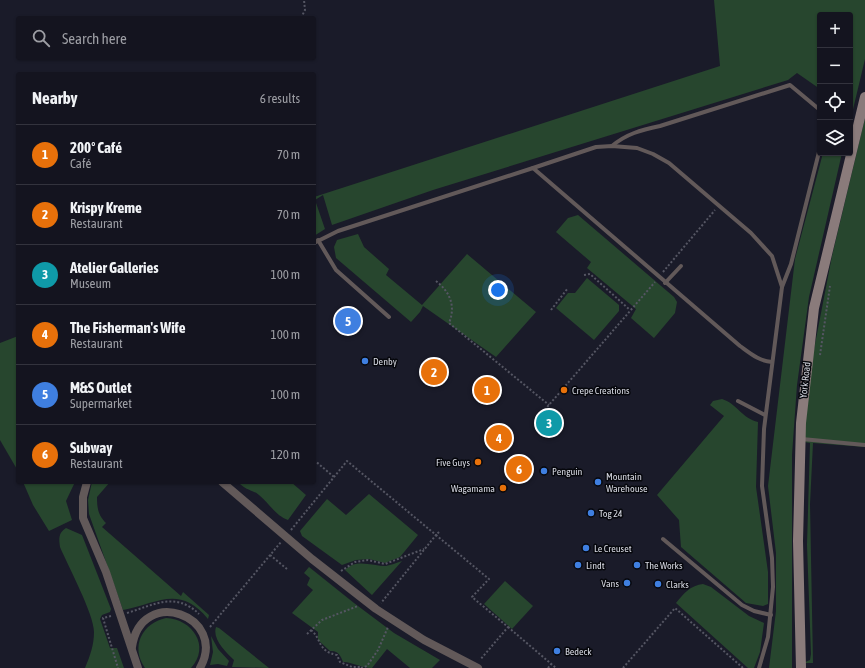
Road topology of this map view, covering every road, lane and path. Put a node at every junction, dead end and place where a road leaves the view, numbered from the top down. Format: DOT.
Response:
graph roads {
  1 [pos="304,0"];
  2 [pos="302,16"];
  3 [pos="865,98"];
  4 [pos="817,108"];
  5 [pos="612,146"];
  6 [pos="818,156"];
  7 [pos="533,168"];
  8 [pos="718,206"];
  9 [pos="316,241"];
  10 [pos="681,266"];
  11 [pos="584,275"];
  12 [pos="659,277"];
  13 [pos="436,281"];
  14 [pos="831,281"];
  15 [pos="665,283"];
  16 [pos="782,287"];
  17 [pos="568,288"];
  18 [pos="551,310"];
  19 [pos="630,310"];
  20 [pos="389,317"];
  21 [pos="820,356"];
  22 [pos="772,362"];
  23 [pos="738,401"];
  24 [pos="548,406"];
  25 [pos="542,413"];
  26 [pos="765,416"];
  27 [pos="800,439"];
  28 [pos="865,445"];
  29 [pos="316,462"];
  30 [pos="334,477"];
  31 [pos="86,484"];
  32 [pos="224,484"];
  33 [pos="439,532"];
  34 [pos="436,535"];
  35 [pos="286,536"];
  36 [pos="663,539"];
  37 [pos="425,549"];
  38 [pos="270,554"];
  39 [pos="287,568"];
  40 [pos="336,578"];
  41 [pos="376,609"];
  42 [pos="771,614"];
  43 [pos="119,615"];
  44 [pos="202,617"];
  45 [pos="206,622"];
  46 [pos="388,626"];
  47 [pos="508,627"];
  48 [pos="311,630"];
  49 [pos="307,634"];
  50 [pos="132,650"];
  51 [pos="551,664"];
  52 [pos="136,666"];
  53 [pos="476,667"];
  54 [pos="118,668"];
  55 [pos="200,668"];
  56 [pos="361,668"];
  57 [pos="548,668"];
  58 [pos="556,668"];
  59 [pos="623,668"];
  60 [pos="743,668"];
  61 [pos="759,668"];
  62 [pos="801,668"];
  1 -- 2 [label="path"];
  3 -- 27 [label="main road, York Road"];
  4 -- 5 [label="lane"];
  5 -- 7 [label="lane"];
  5 -- 8 [label="lane"];
  6 -- 16 [label="lane"];
  7 -- 9 [label="lane"];
  7 -- 12 [label="lane"];
  8 -- 12 [label="path"];
  8 -- 16 [label="lane"];
  9 -- 20 [label="lane"];
  10 -- 15 [label="lane"];
  11 -- 19 [label="path"];
  12 -- 15 [label="lane"];
  12 -- 19 [label="path"];
  13 -- 24 [label="path"];
  14 -- 21 [label="path"];
  15 -- 22 [label="lane"];
  16 -- 22 [label="lane"];
  17 -- 18 [label="path"];
  19 -- 24 [label="path"];
  22 -- 26 [label="lane"];
  23 -- 26 [label="lane"];
  24 -- 25 [label="path"];
  26 -- 42 [label="lane"];
  27 -- 28 [label="lane"];
  27 -- 62 [label="main road, York Road"];
  29 -- 30 [label="path"];
  30 -- 34 [label="path"];
  30 -- 35 [label="path"];
  31 -- 43 [label="street"];
  32 -- 35 [label="street"];
  33 -- 34 [label="path"];
  34 -- 37 [label="path"];
  34 -- 47 [label="path"];
  35 -- 38 [label="path"];
  35 -- 40 [label="street"];
  36 -- 42 [label="lane"];
  37 -- 40 [label="path"];
  37 -- 41 [label="path"];
  38 -- 39 [label="path"];
  38 -- 45 [label="path"];
  40 -- 41 [label="street"];
  41 -- 48 [label="path"];
  41 -- 53 [label="street"];
  42 -- 61 [label="lane"];
  43 -- 44 [label="path"];
  43 -- 50 [label="street"];
  43 -- 54 [label="path"];
  46 -- 56 [label="path"];
  47 -- 51 [label="path"];
  47 -- 53 [label="path"];
  48 -- 49 [label="path"];
  48 -- 56 [label="path"];
  50 -- 52 [label="street"];
  50 -- 55 [label="street"];
  51 -- 57 [label="path"];
  51 -- 58 [label="path"];
  59 -- 60 [label="path"];
}
